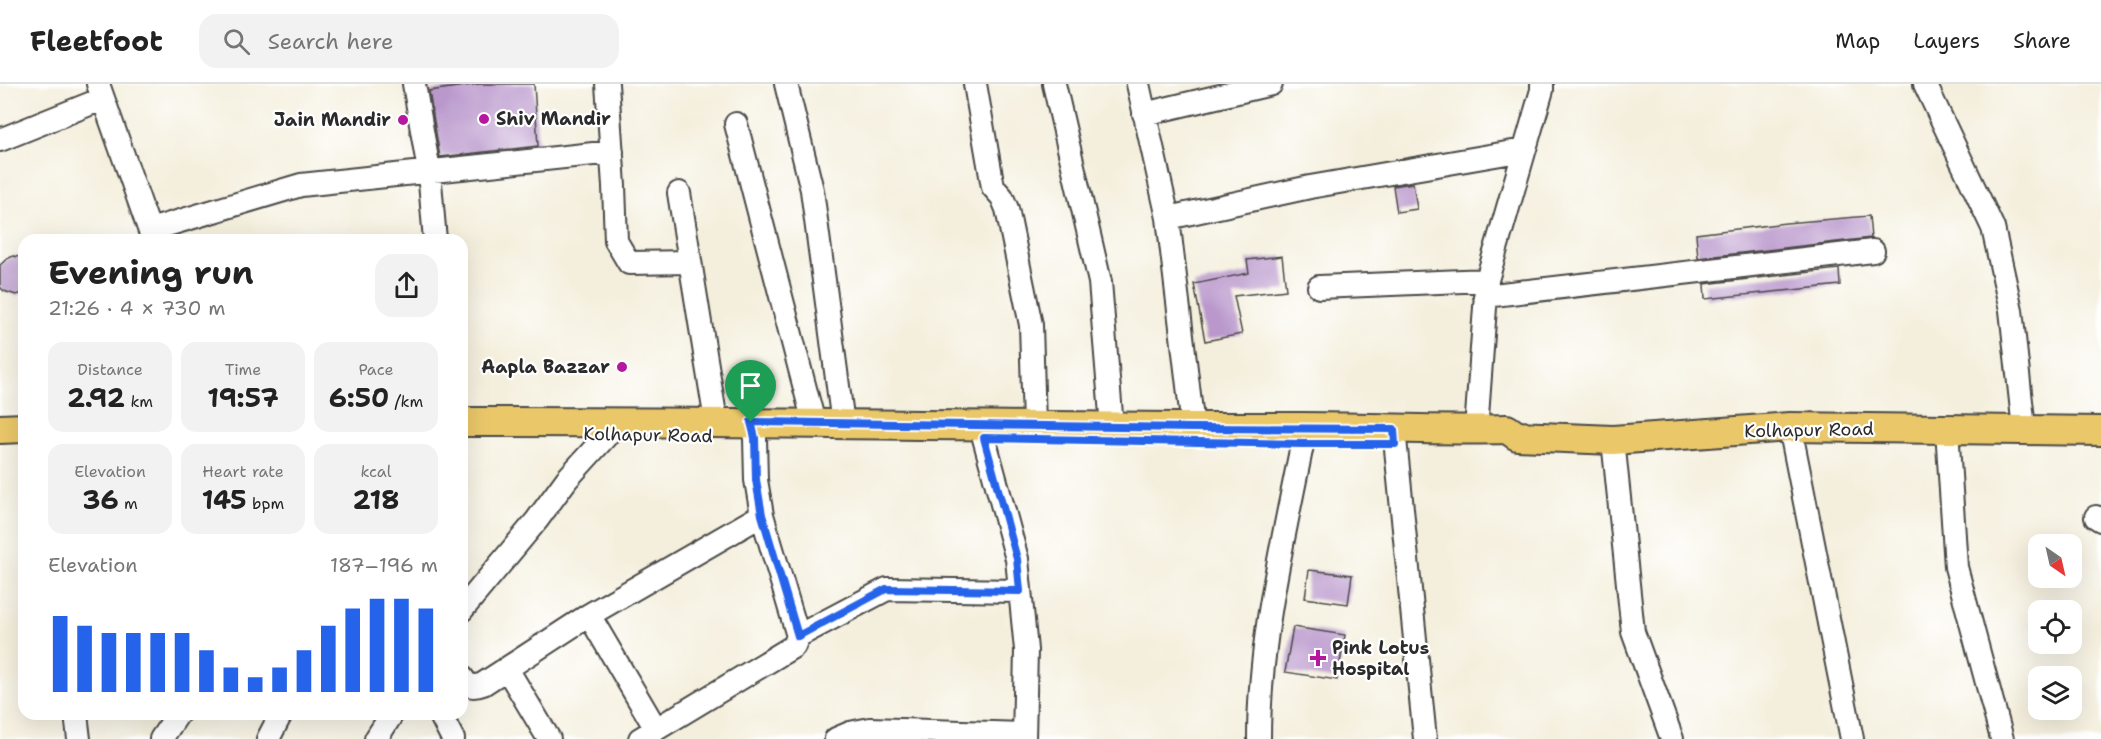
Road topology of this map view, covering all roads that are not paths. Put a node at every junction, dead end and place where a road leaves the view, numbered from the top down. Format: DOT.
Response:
graph roads {
  1 [pos="414,84"];
  2 [pos="607,84"];
  3 [pos="786,84"];
  4 [pos="975,84"];
  5 [pos="1054,84"];
  6 [pos="1138,84"];
  7 [pos="1271,84"];
  8 [pos="1542,84"];
  9 [pos="1925,84"];
  10 [pos="100,91"];
  11 [pos="1144,114"];
  12 [pos="736,124"];
  13 [pos="0,140"];
  14 [pos="1524,150"];
  15 [pos="612,152"];
  16 [pos="429,171"];
  17 [pos="679,193"];
  18 [pos="1168,218"];
  19 [pos="152,234"];
  20 [pos="155,234"];
  21 [pos="434,234"];
  22 [pos="1873,251"];
  23 [pos="690,262"];
  24 [pos="1319,287"];
  25 [pos="1486,288"];
  26 [pos="716,421"];
  27 [pos="468,422"];
  28 [pos="814,423"];
  29 [pos="843,424"];
  30 [pos="1034,425"];
  31 [pos="1112,427"];
  32 [pos="1790,427"];
  33 [pos="18,428"];
  34 [pos="1193,428"];
  35 [pos="0,429"];
  36 [pos="1947,429"];
  37 [pos="2024,429"];
  38 [pos="753,430"];
  39 [pos="1476,430"];
  40 [pos="2101,430"];
  41 [pos="468,435"];
  42 [pos="607,435"];
  43 [pos="1395,436"];
  44 [pos="1517,436"];
  45 [pos="984,438"];
  46 [pos="1613,440"];
  47 [pos="0,443"];
  48 [pos="18,443"];
  49 [pos="1302,444"];
  50 [pos="762,515"];
  51 [pos="1020,591"];
  52 [pos="468,599"];
  53 [pos="589,615"];
  54 [pos="798,636"];
  55 [pos="507,669"];
  56 [pos="468,684"];
  57 [pos="77,720"];
  58 [pos="174,720"];
  59 [pos="278,720"];
  60 [pos="443,720"];
  61 [pos="648,734"];
  62 [pos="871,734"];
  63 [pos="1024,736"];
  64 [pos="79,739"];
  65 [pos="161,739"];
  66 [pos="268,739"];
  67 [pos="453,739"];
  68 [pos="549,739"];
  69 [pos="836,739"];
  70 [pos="1259,739"];
  71 [pos="1425,739"];
  72 [pos="1672,739"];
  73 [pos="1852,739"];
  74 [pos="2002,739"];
  1 -- 16 [label="street"];
  2 -- 15 [label="street"];
  3 -- 29 [label="street"];
  4 -- 30 [label="street"];
  5 -- 31 [label="street"];
  6 -- 11 [label="street"];
  7 -- 11 [label="street"];
  8 -- 14 [label="street"];
  9 -- 37 [label="street"];
  10 -- 13 [label="street"];
  10 -- 19 [label="street"];
  11 -- 18 [label="street"];
  12 -- 28 [label="street"];
  14 -- 18 [label="street"];
  14 -- 25 [label="street"];
  15 -- 16 [label="street"];
  15 -- 23 [label="street"];
  16 -- 20 [label="street"];
  16 -- 21 [label="street"];
  17 -- 23 [label="street"];
  18 -- 34 [label="street"];
  22 -- 25 [label="street"];
  23 -- 26 [label="street"];
  24 -- 25 [label="street"];
  25 -- 39 [label="street"];
  26 -- 27 [label="main road, Kolhapur Road"];
  26 -- 38 [label="main road, Kolhapur Road"];
  28 -- 29 [label="main road, Kolhapur Road"];
  28 -- 38 [label="main road, Kolhapur Road"];
  29 -- 30 [label="main road, Kolhapur Road"];
  30 -- 31 [label="main road, Kolhapur Road"];
  31 -- 34 [label="main road, Kolhapur Road"];
  32 -- 36 [label="main road, Kolhapur Road"];
  32 -- 46 [label="main road, Kolhapur Road"];
  32 -- 73 [label="street"];
  33 -- 35 [label="main road"];
  34 -- 43 [label="main road, Kolhapur Road"];
  36 -- 37 [label="main road, Kolhapur Road"];
  36 -- 74 [label="street"];
  37 -- 40 [label="main road, Kolhapur Road"];
  38 -- 42 [label="main road, Kolhapur Road"];
  38 -- 45 [label="main road, Kolhapur Road"];
  38 -- 50 [label="street"];
  39 -- 43 [label="main road, Kolhapur Road"];
  39 -- 44 [label="main road, Kolhapur Road"];
  41 -- 42 [label="main road, Kolhapur Road"];
  42 -- 52 [label="street"];
  43 -- 44 [label="main road, Kolhapur Road"];
  43 -- 49 [label="main road, Kolhapur Road"];
  43 -- 71 [label="street"];
  44 -- 46 [label="main road, Kolhapur Road"];
  45 -- 49 [label="main road, Kolhapur Road"];
  45 -- 51 [label="street"];
  46 -- 72 [label="street"];
  47 -- 48 [label="main road"];
  49 -- 70 [label="street"];
  50 -- 53 [label="street"];
  50 -- 54 [label="street"];
  51 -- 54 [label="street"];
  51 -- 63 [label="street"];
  53 -- 55 [label="street"];
  53 -- 61 [label="street"];
  54 -- 61 [label="street"];
  55 -- 56 [label="street"];
  55 -- 68 [label="street"];
  57 -- 64 [label="street"];
  58 -- 65 [label="street"];
  59 -- 66 [label="street"];
  60 -- 67 [label="street"];
  62 -- 63 [label="street"];
  62 -- 69 [label="street"];
}
